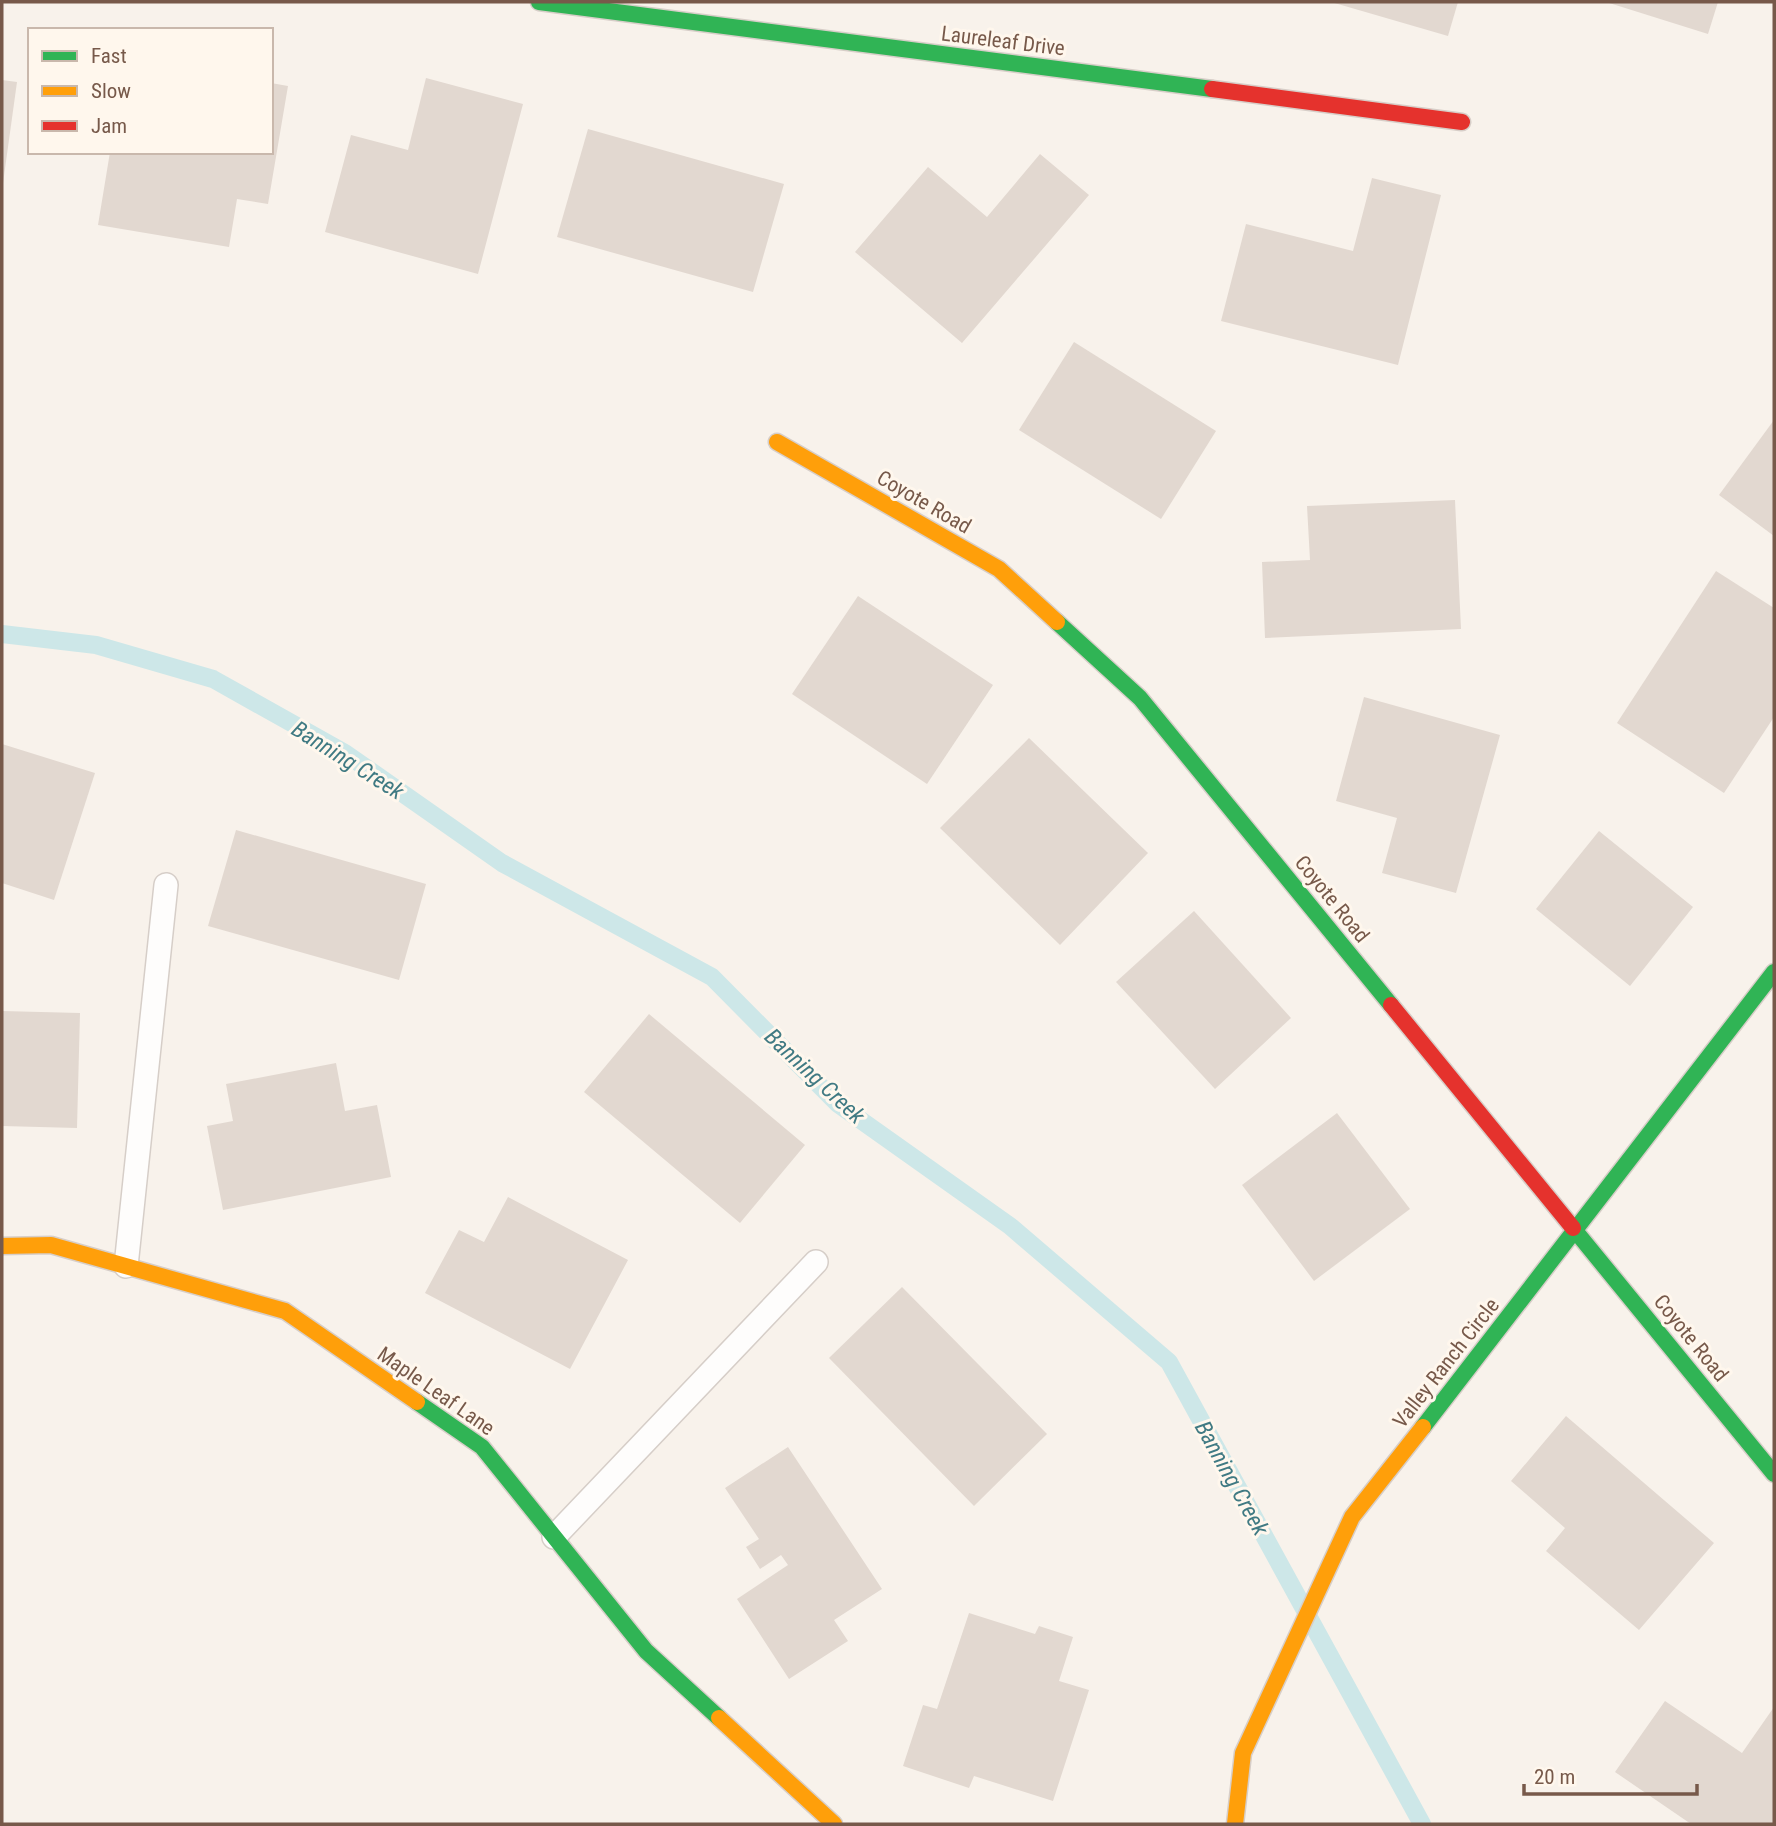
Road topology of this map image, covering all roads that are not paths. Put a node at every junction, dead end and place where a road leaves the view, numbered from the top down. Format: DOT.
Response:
graph roads {
  1 [pos="539,2"];
  2 [pos="1462,122"];
  3 [pos="777,442"];
  4 [pos="166,885"];
  5 [pos="1774,972"];
  6 [pos="1576,1229"];
  7 [pos="2,1246"];
  8 [pos="816,1262"];
  9 [pos="126,1266"];
  10 [pos="1774,1474"];
  11 [pos="554,1537"];
  12 [pos="834,1824"];
  13 [pos="1235,1824"];
  1 -- 2 [label="street, Laureleaf Drive"];
  3 -- 6 [label="street, Coyote Road"];
  4 -- 9 [label="lane"];
  5 -- 6 [label="street, Valley Ranch Circle"];
  6 -- 10 [label="street, Coyote Road"];
  6 -- 13 [label="street, Valley Ranch Circle"];
  7 -- 9 [label="street, Maple Leaf Lane"];
  8 -- 11 [label="lane"];
  9 -- 11 [label="street, Maple Leaf Lane"];
  11 -- 12 [label="street, Maple Leaf Lane"];
}
